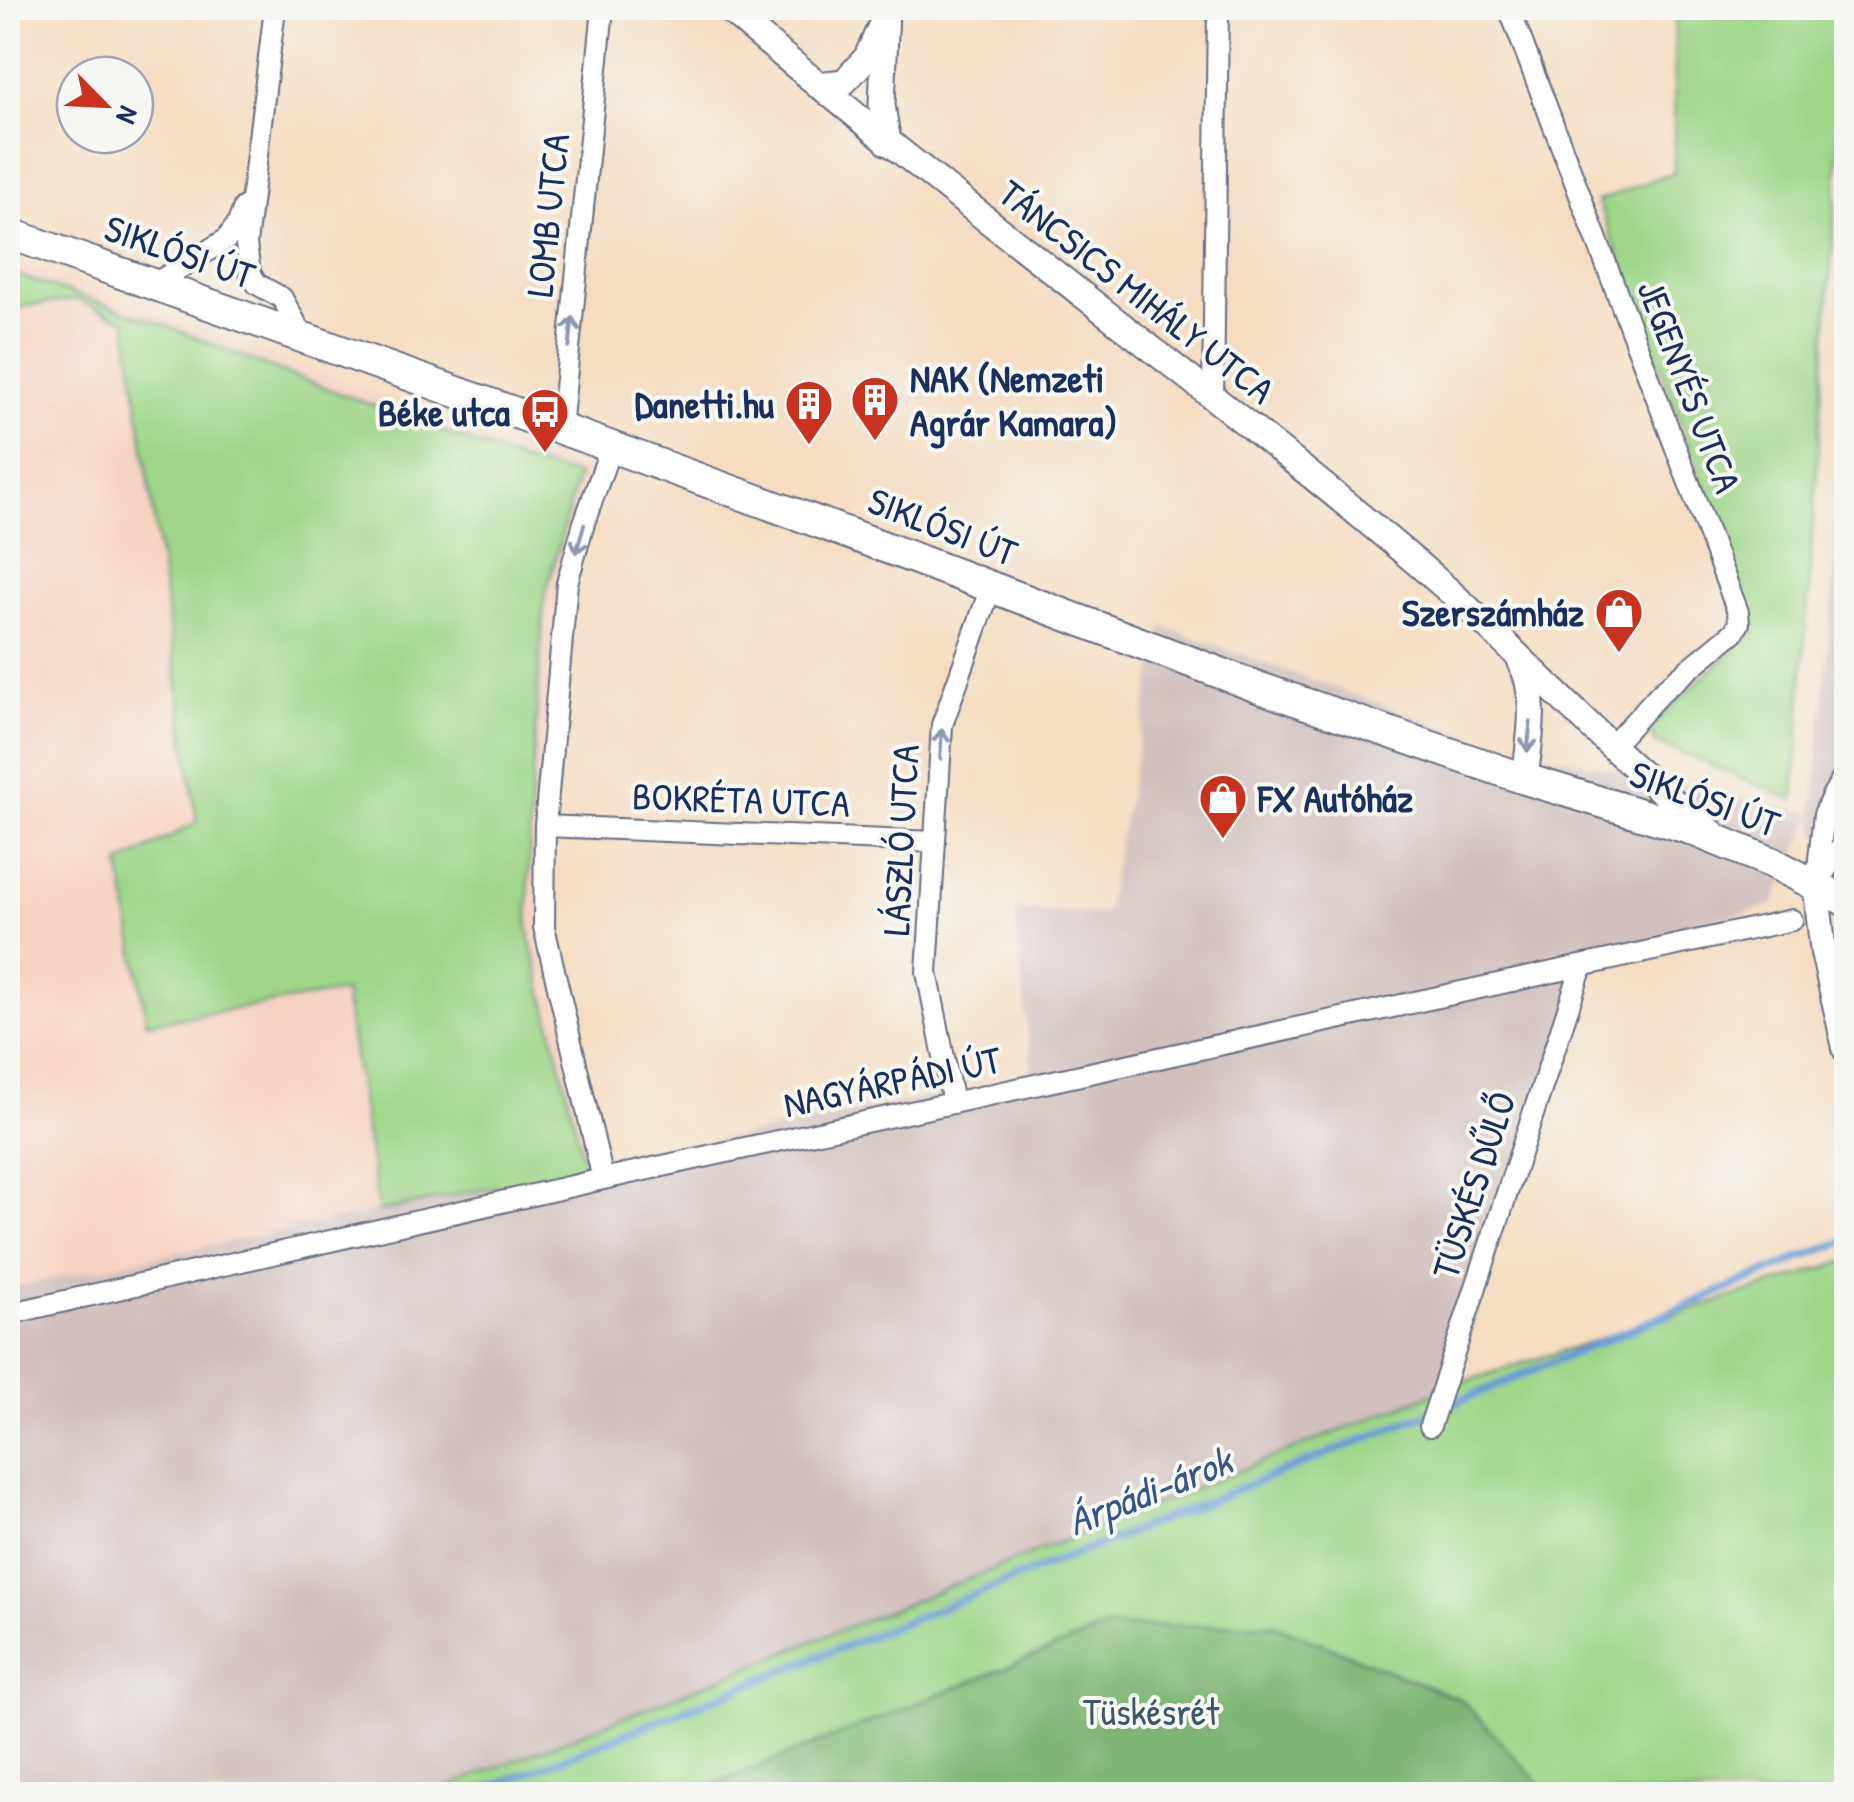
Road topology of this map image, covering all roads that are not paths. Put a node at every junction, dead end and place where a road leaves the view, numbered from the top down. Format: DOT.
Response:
graph roads {
  1 [pos="275,8"];
  2 [pos="602,8"];
  3 [pos="727,8"];
  4 [pos="1218,8"];
  5 [pos="1509,8"];
  6 [pos="886,11"];
  7 [pos="817,85"];
  8 [pos="888,143"];
  9 [pos="258,157"];
  10 [pos="8,233"];
  11 [pos="154,284"];
  12 [pos="304,338"];
  13 [pos="1213,398"];
  14 [pos="561,429"];
  15 [pos="611,447"];
  16 [pos="991,587"];
  17 [pos="1498,638"];
  18 [pos="1612,746"];
  19 [pos="1846,772"];
  20 [pos="1525,779"];
  21 [pos="545,826"];
  22 [pos="1846,840"];
  23 [pos="936,842"];
  24 [pos="1728,845"];
  25 [pos="1816,886"];
  26 [pos="1846,901"];
  27 [pos="1792,920"];
  28 [pos="1582,966"];
  29 [pos="1846,1050"];
  30 [pos="952,1103"];
  31 [pos="603,1178"];
  32 [pos="8,1314"];
  33 [pos="1434,1414"];
  1 -- 9 [label="street"];
  14 -- 2 [label="street, LOMB UTCA, one-way"];
  3 -- 7 [label="street, TÁNCSICS MIHÁLY UTCA"];
  4 -- 13 [label="street"];
  5 -- 18 [label="street, JEGENYÉS UTCA"];
  6 -- 7 [label="street"];
  6 -- 8 [label="street"];
  7 -- 8 [label="street, TÁNCSICS MIHÁLY UTCA"];
  8 -- 13 [label="street, TÁNCSICS MIHÁLY UTCA"];
  9 -- 11 [label="street"];
  9 -- 12 [label="street"];
  10 -- 11 [label="main road, SIKLÓSI ÚT"];
  11 -- 12 [label="main road, SIKLÓSI ÚT"];
  12 -- 14 [label="main road, SIKLÓSI ÚT"];
  13 -- 17 [label="street, TÁNCSICS MIHÁLY UTCA"];
  14 -- 15 [label="main road, SIKLÓSI ÚT"];
  15 -- 16 [label="main road, SIKLÓSI ÚT"];
  15 -- 21 [label="street, one-way"];
  16 -- 20 [label="main road, SIKLÓSI ÚT"];
  23 -- 16 [label="street, LÁSZLÓ UTCA, one-way"];
  17 -- 18 [label="street, TÁNCSICS MIHÁLY UTCA"];
  17 -- 20 [label="street, TÁNCSICS MIHÁLY UTCA, one-way"];
  18 -- 24 [label="street, TÁNCSICS MIHÁLY UTCA"];
  19 -- 25 [label="street"];
  20 -- 24 [label="main road, SIKLÓSI ÚT"];
  21 -- 23 [label="street, BOKRÉTA UTCA"];
  21 -- 31 [label="street"];
  22 -- 25 [label="street"];
  23 -- 30 [label="street, LÁSZLÓ UTCA"];
  24 -- 25 [label="main road, SIKLÓSI ÚT"];
  25 -- 26 [label="main road, SIKLÓSI ÚT"];
  25 -- 29 [label="street"];
  27 -- 28 [label="street, NAGYÁRPÁDI ÚT"];
  28 -- 30 [label="street, NAGYÁRPÁDI ÚT"];
  28 -- 33 [label="street, TÜSKÉS DŰLŐ"];
  30 -- 31 [label="street, NAGYÁRPÁDI ÚT"];
  31 -- 32 [label="street, NAGYÁRPÁDI ÚT"];
}
